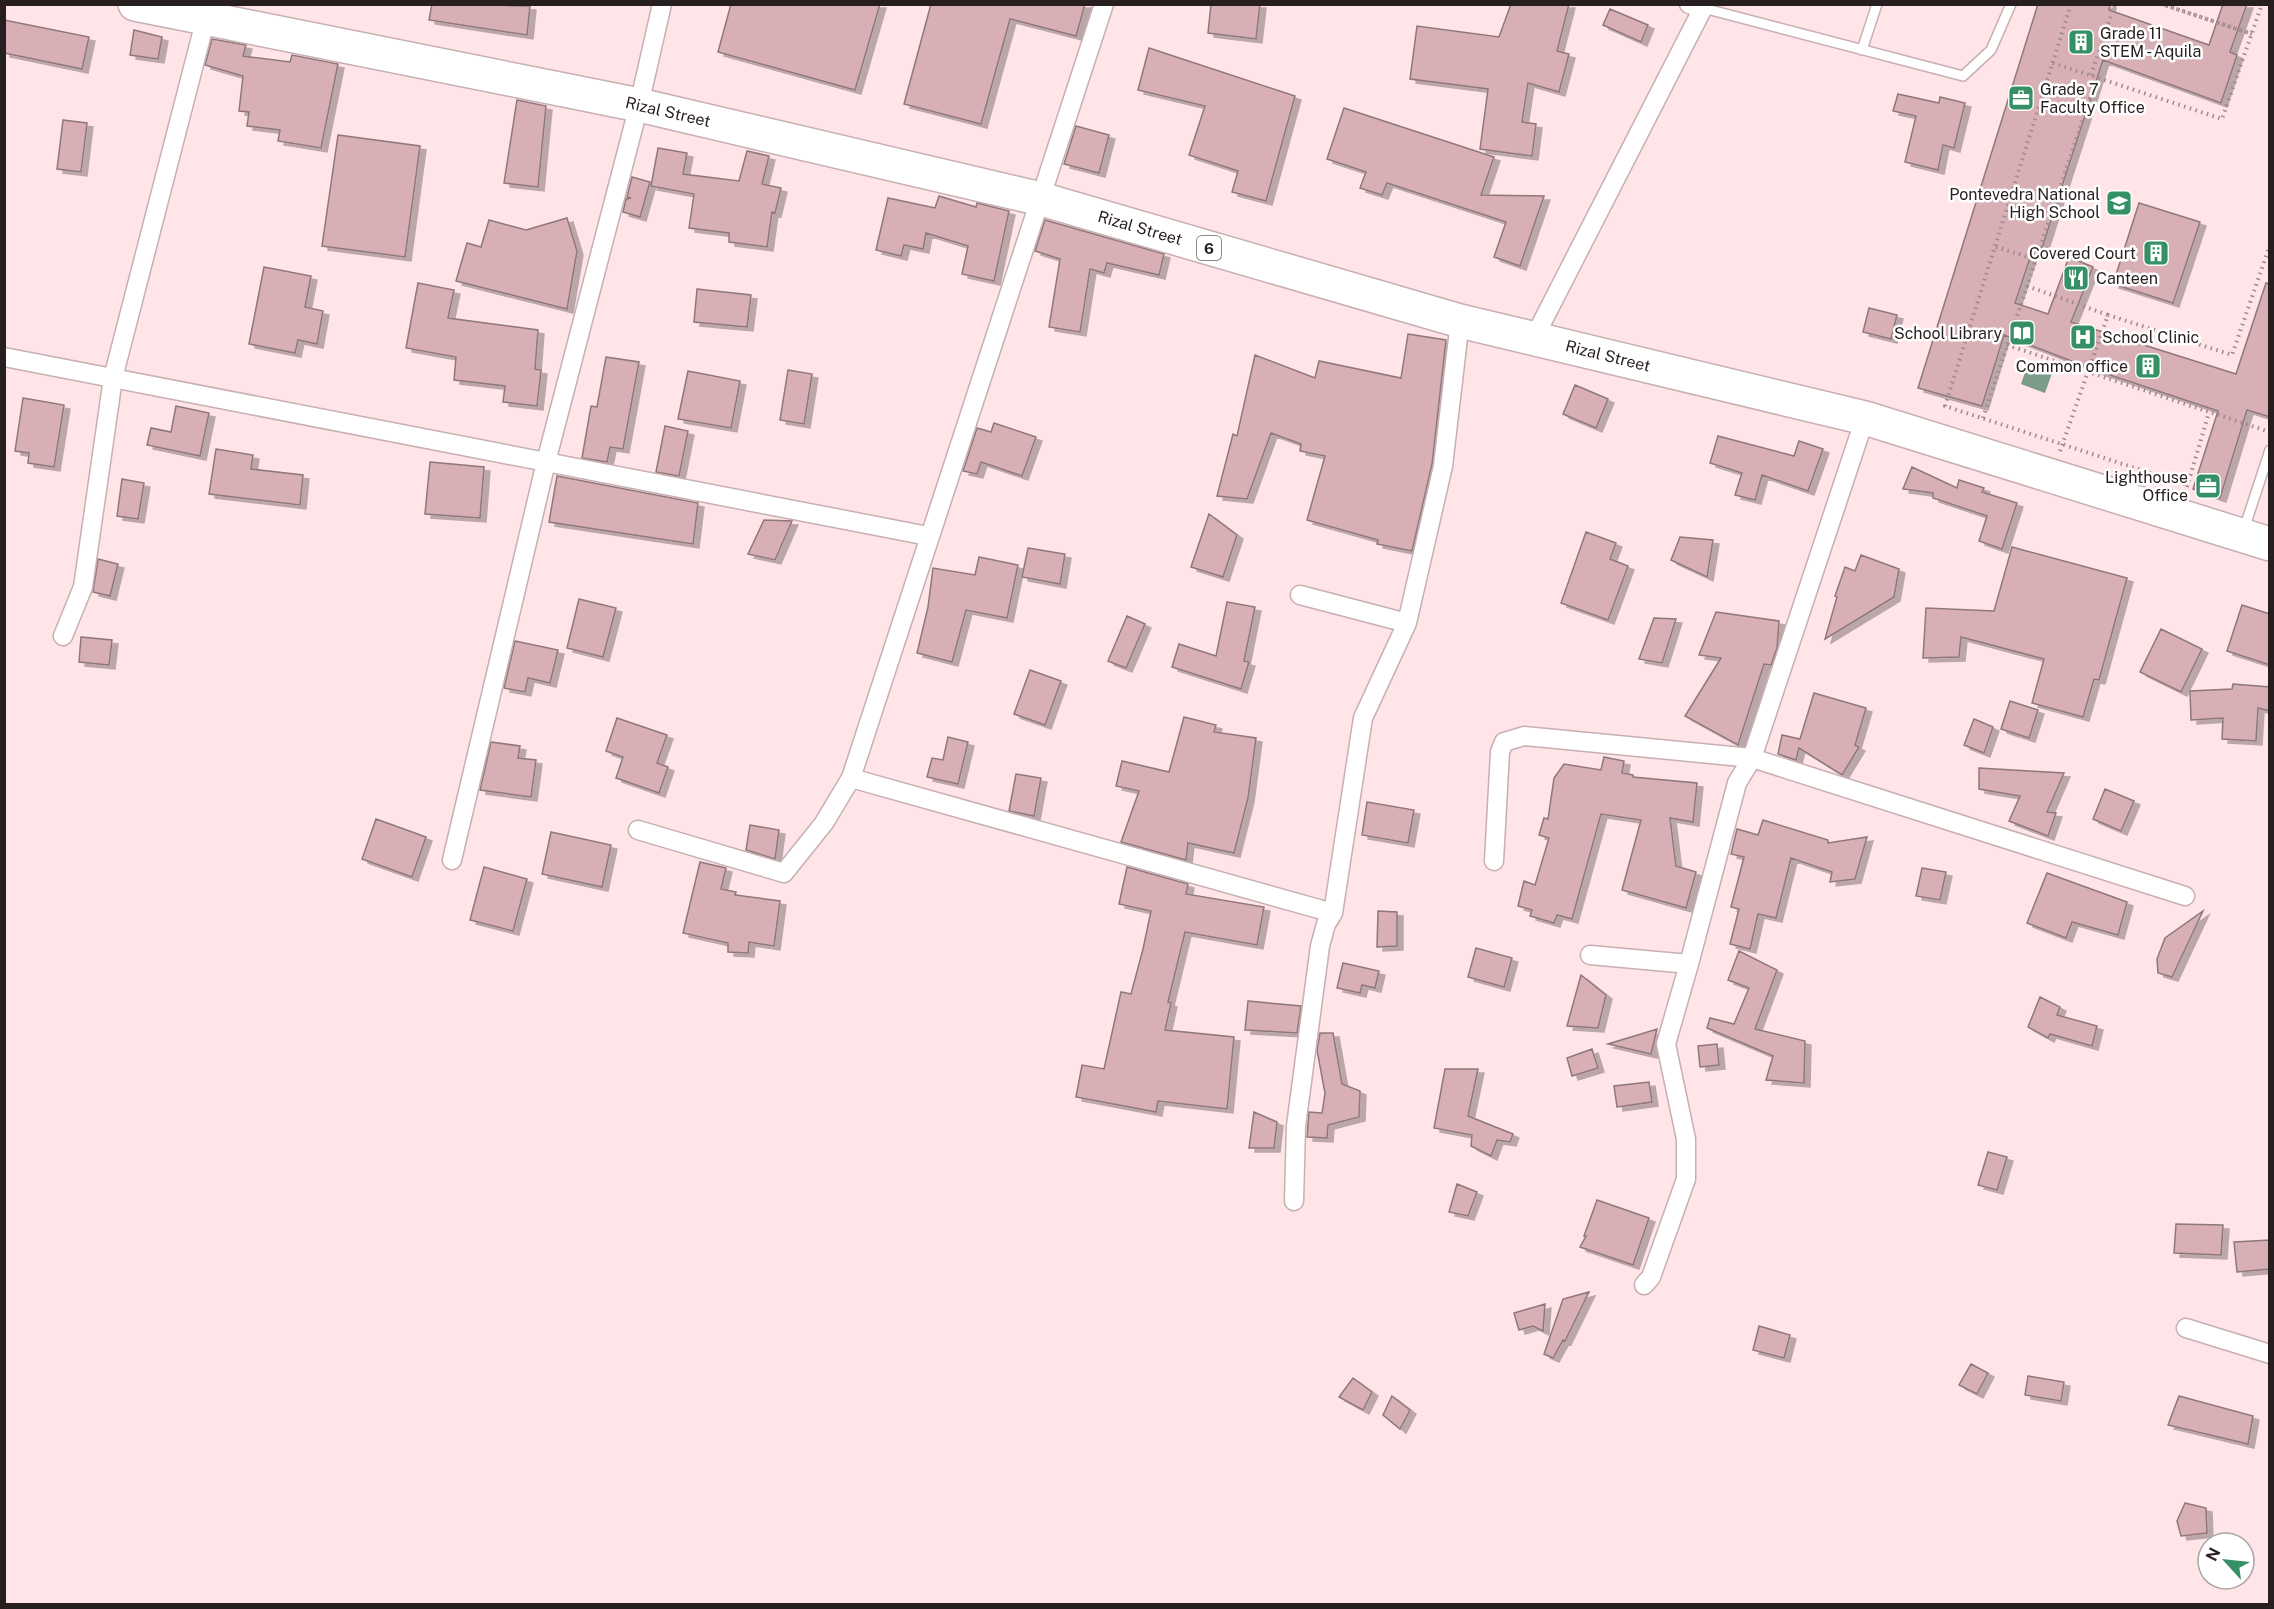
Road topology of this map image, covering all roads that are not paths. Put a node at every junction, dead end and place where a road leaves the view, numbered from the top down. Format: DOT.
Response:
graph roads {
  1 [pos="135,4"];
  2 [pos="662,4"];
  3 [pos="1104,4"];
  4 [pos="1877,4"];
  5 [pos="2011,4"];
  6 [pos="1696,6"];
  7 [pos="207,12"];
  8 [pos="1862,50"];
  9 [pos="639,105"];
  10 [pos="1041,199"];
  11 [pos="1460,321"];
  12 [pos="1534,338"];
  13 [pos="4,357"];
  14 [pos="113,378"];
  15 [pos="1865,418"];
  16 [pos="2270,450"];
  17 [pos="546,462"];
  18 [pos="928,536"];
  19 [pos="2256,539"];
  20 [pos="1300,595"];
  21 [pos="1407,623"];
  22 [pos="63,636"];
  23 [pos="1752,758"];
  24 [pos="850,778"];
  25 [pos="638,830"];
  26 [pos="452,860"];
  27 [pos="1494,861"];
  28 [pos="2185,896"];
  29 [pos="1333,913"];
  30 [pos="1590,955"];
  31 [pos="1689,964"];
  32 [pos="1294,1201"];
  33 [pos="1644,1285"];
  34 [pos="2186,1328"];
  35 [pos="2270,1354"];
  1 -- 7 [label="highway, Rizal Street / 6"];
  2 -- 9 [label="street"];
  3 -- 10 [label="street"];
  4 -- 8 [label="lane"];
  5 -- 8 [label="lane"];
  6 -- 8 [label="lane"];
  6 -- 12 [label="street"];
  7 -- 9 [label="highway, Rizal Street / 6"];
  7 -- 14 [label="street"];
  9 -- 10 [label="highway, Rizal Street / 6"];
  9 -- 17 [label="street"];
  10 -- 11 [label="highway, Rizal Street / 6"];
  10 -- 18 [label="street"];
  11 -- 12 [label="highway, Rizal Street / 6"];
  11 -- 21 [label="street"];
  12 -- 15 [label="highway, Rizal Street / 6"];
  13 -- 14 [label="street"];
  14 -- 17 [label="street"];
  14 -- 22 [label="street"];
  15 -- 19 [label="highway, Rizal Street / 6"];
  15 -- 23 [label="street"];
  16 -- 19 [label="lane"];
  17 -- 18 [label="street"];
  17 -- 26 [label="street"];
  18 -- 24 [label="street"];
  20 -- 21 [label="street"];
  21 -- 29 [label="street"];
  23 -- 27 [label="street"];
  23 -- 28 [label="street"];
  23 -- 31 [label="street"];
  24 -- 25 [label="street"];
  24 -- 29 [label="street"];
  29 -- 32 [label="street"];
  30 -- 31 [label="street"];
  31 -- 33 [label="street"];
  34 -- 35 [label="street"];
}
